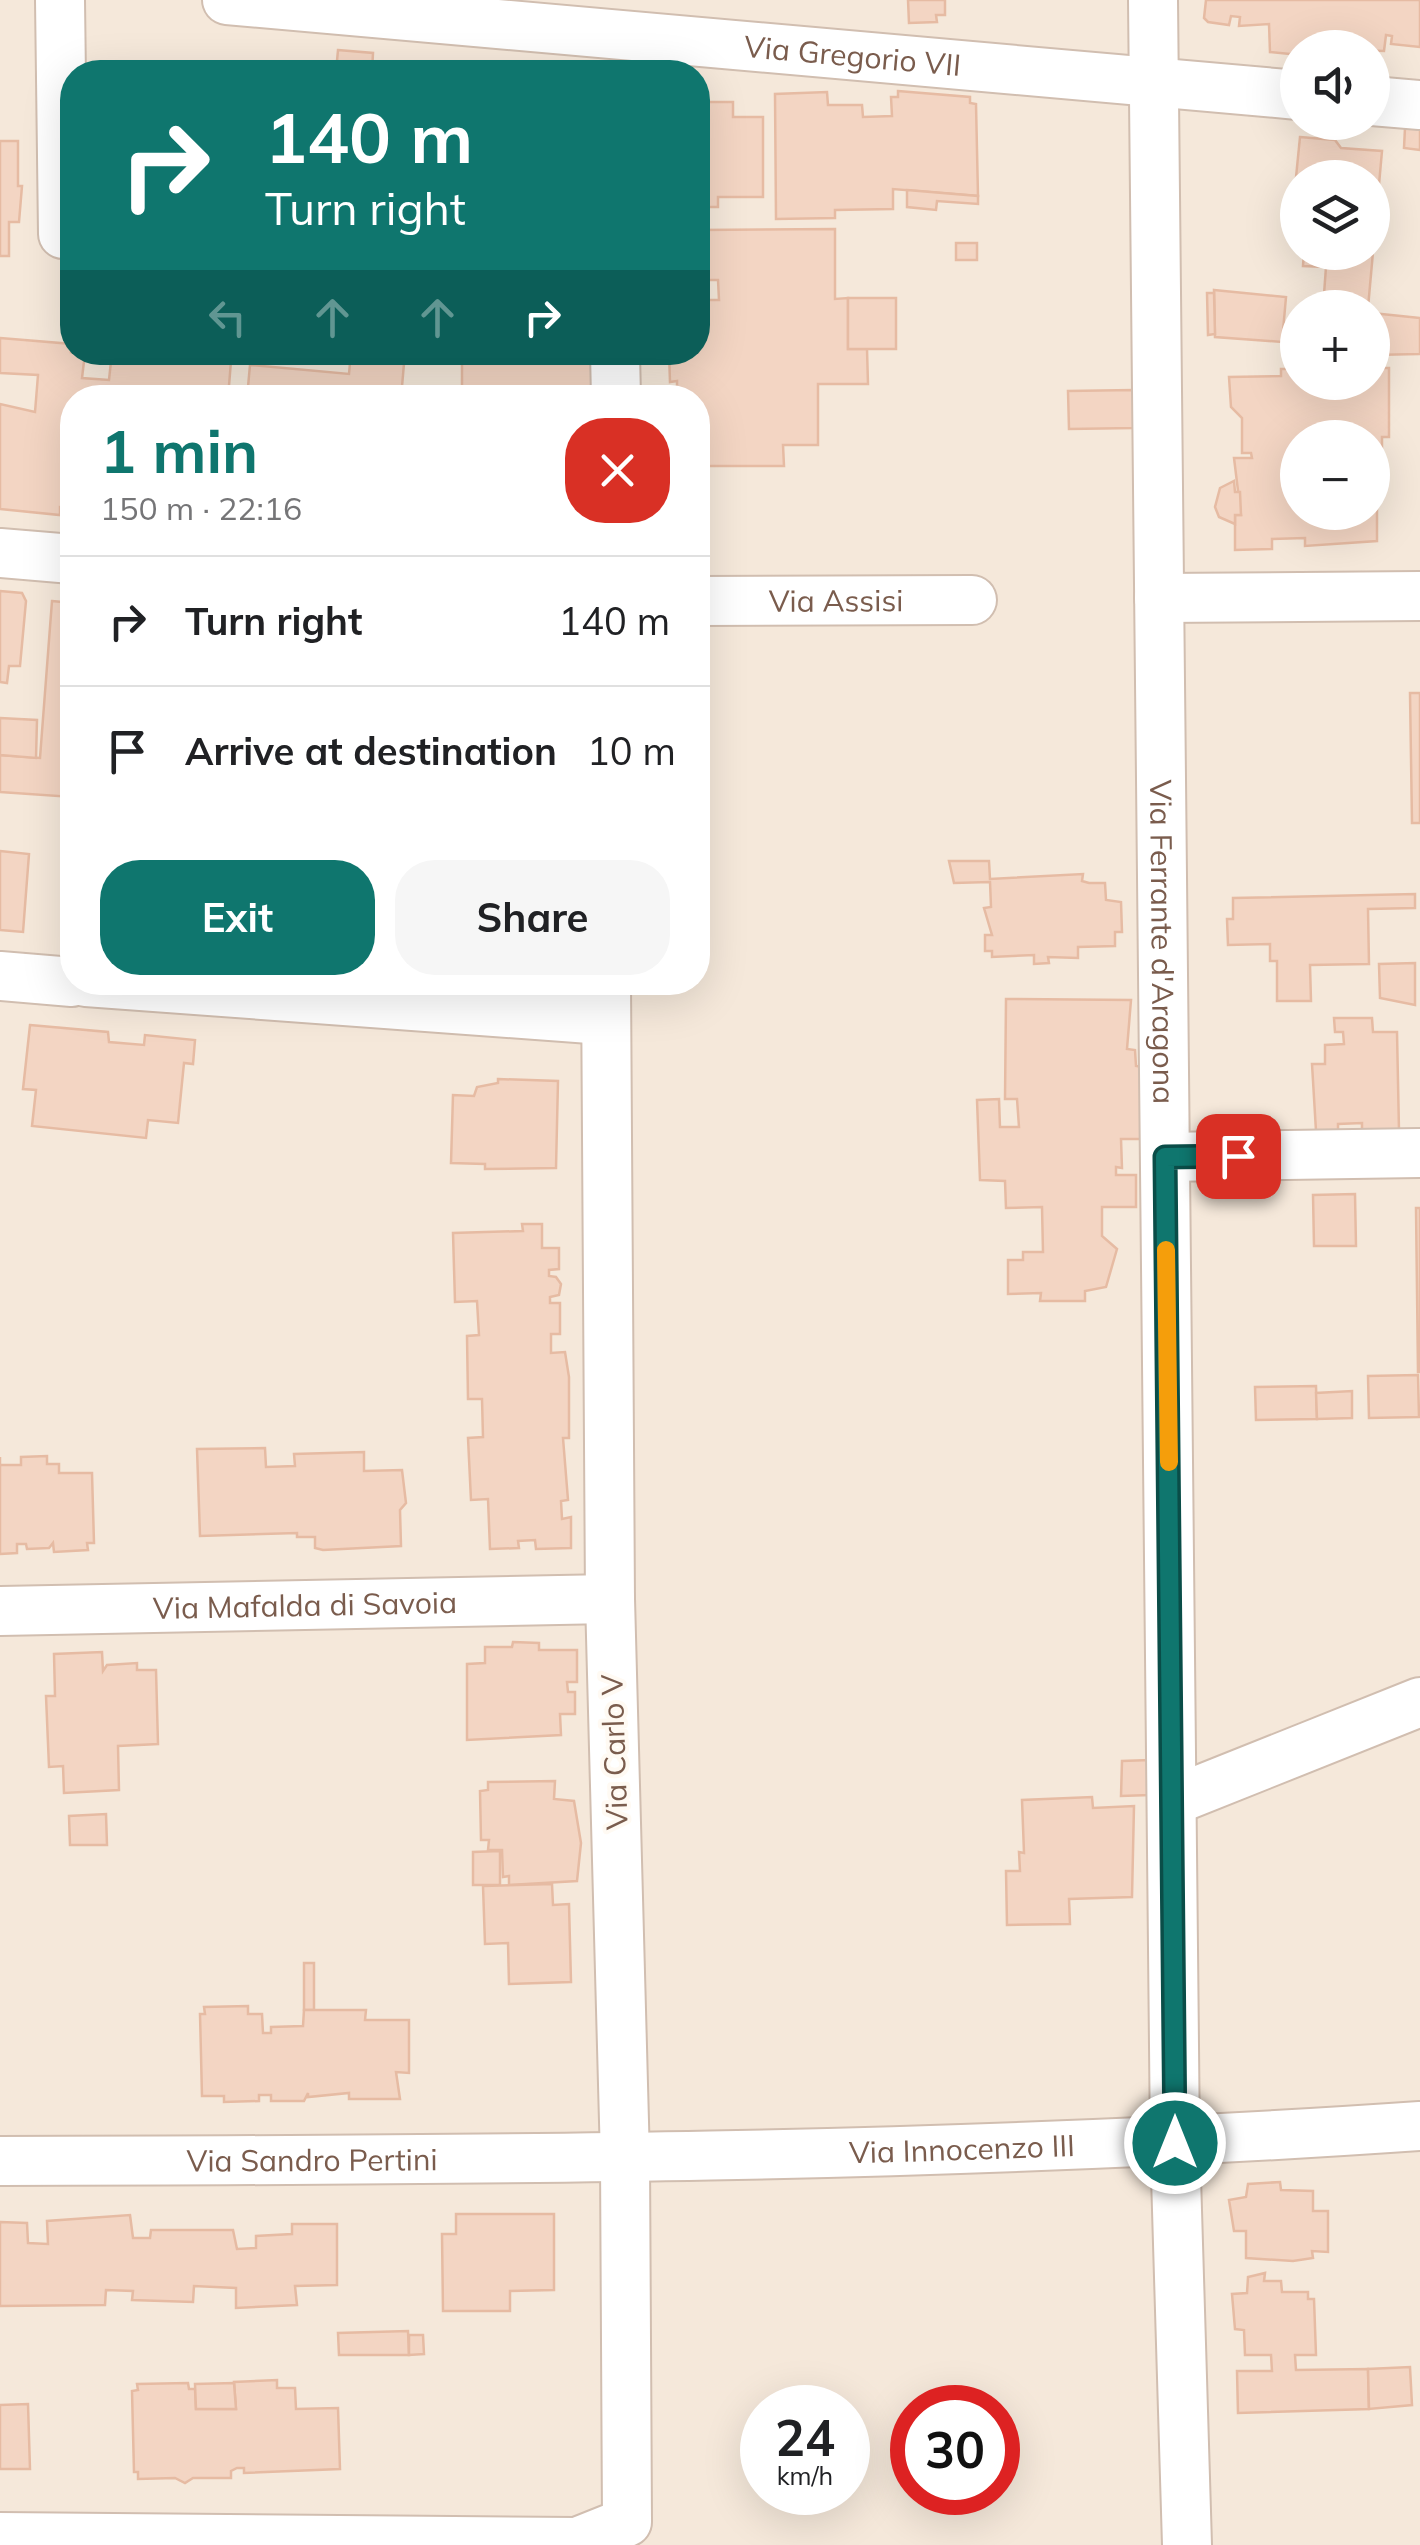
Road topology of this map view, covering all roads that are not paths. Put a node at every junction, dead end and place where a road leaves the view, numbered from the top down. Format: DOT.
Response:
graph roads {
  1 [pos="60,0"];
  2 [pos="227,0"];
  3 [pos="1153,0"];
  4 [pos="609,37"];
  5 [pos="61,60"];
  6 [pos="1154,83"];
  7 [pos="1280,94"];
  8 [pos="1390,102"];
  9 [pos="1420,105"];
  10 [pos="0,553"];
  11 [pos="60,558"];
  12 [pos="1420,596"];
  13 [pos="1159,598"];
  14 [pos="710,600"];
  15 [pos="972,600"];
  16 [pos="0,976"];
  17 [pos="60,981"];
  18 [pos="441,995"];
  19 [pos="605,1001"];
  20 [pos="1420,1153"];
  21 [pos="1165,1157"];
  22 [pos="610,1599"];
  23 [pos="0,1612"];
  24 [pos="1420,1702"];
  25 [pos="1172,1801"];
  26 [pos="1420,2126"];
  27 [pos="1175,2143"];
  28 [pos="625,2160"];
  29 [pos="0,2161"];
  30 [pos="0,2537"];
  31 [pos="1187,2545"];
  1 -- 5 [label="street"];
  2 -- 4 [label="street, Via Gregorio VII"];
  3 -- 6 [label="street, Via Ferrante d'Aragona"];
  4 -- 6 [label="street, Via Gregorio VII"];
  6 -- 7 [label="street, Via Gregorio VII"];
  6 -- 13 [label="street, Via Ferrante d'Aragona"];
  8 -- 9 [label="street"];
  10 -- 11 [label="street"];
  12 -- 13 [label="street"];
  13 -- 21 [label="street, Via Ferrante d'Aragona"];
  14 -- 15 [label="street, Via Assisi"];
  16 -- 17 [label="street"];
  18 -- 19 [label="street"];
  19 -- 22 [label="street, Via Carlo V"];
  20 -- 21 [label="street"];
  21 -- 25 [label="street, Via Ferrante d'Aragona"];
  22 -- 23 [label="street, Via Mafalda di Savoia"];
  22 -- 28 [label="street, Via Carlo V"];
  24 -- 25 [label="street"];
  25 -- 27 [label="street, Via Ferrante d'Aragona"];
  26 -- 27 [label="street, Via Innocenzo III"];
  27 -- 28 [label="street, Via Innocenzo III"];
  27 -- 31 [label="street, Via Ferrante d'Aragona"];
  28 -- 29 [label="street, Via Sandro Pertini"];
  28 -- 30 [label="street, Via Carlo V"];
}
